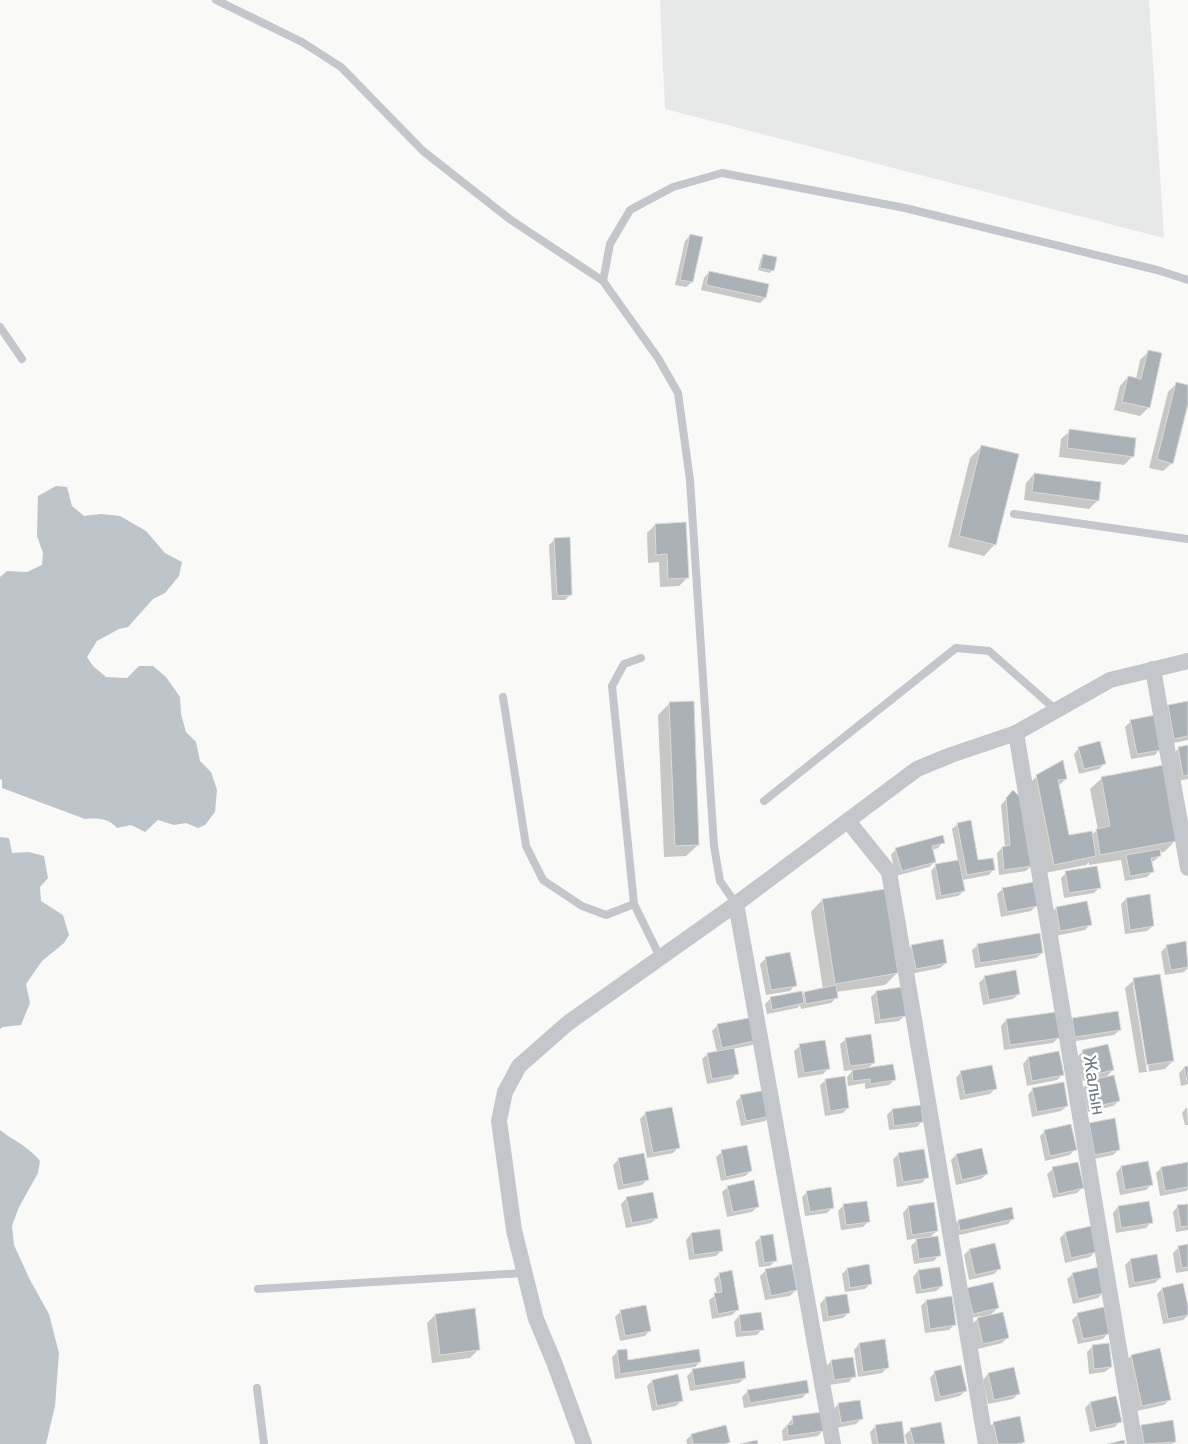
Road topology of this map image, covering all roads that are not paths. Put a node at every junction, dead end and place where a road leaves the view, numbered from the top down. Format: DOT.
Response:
graph roads {
  1 [pos="216,0"];
  2 [pos="1188,280"];
  3 [pos="603,281"];
  4 [pos="0,327"];
  5 [pos="22,359"];
  6 [pos="1014,514"];
  7 [pos="1188,539"];
  8 [pos="641,658"];
  9 [pos="1188,661"];
  10 [pos="1154,669"];
  11 [pos="502,696"];
  12 [pos="1056,711"];
  13 [pos="1016,733"];
  14 [pos="764,801"];
  15 [pos="848,821"];
  16 [pos="1188,868"];
  17 [pos="634,904"];
  18 [pos="736,904"];
  19 [pos="660,957"];
  20 [pos="524,1273"];
  21 [pos="258,1289"];
  22 [pos="257,1388"];
  23 [pos="264,1444"];
  24 [pos="584,1444"];
  25 [pos="833,1444"];
  26 [pos="986,1444"];
  27 [pos="1135,1444"];
  1 -- 3 [label="lane"];
  2 -- 3 [label="lane"];
  3 -- 18 [label="lane"];
  4 -- 5 [label="lane"];
  6 -- 7 [label="lane"];
  8 -- 17 [label="lane"];
  9 -- 10 [label="street"];
  10 -- 12 [label="street"];
  10 -- 16 [label="street"];
  11 -- 17 [label="lane"];
  12 -- 13 [label="street"];
  12 -- 14 [label="lane"];
  13 -- 15 [label="street"];
  13 -- 27 [label="street, Жалын"];
  15 -- 18 [label="street"];
  15 -- 26 [label="street"];
  17 -- 19 [label="lane"];
  18 -- 19 [label="street"];
  18 -- 25 [label="street"];
  19 -- 20 [label="street"];
  20 -- 21 [label="lane"];
  20 -- 24 [label="street"];
  22 -- 23 [label="lane"];
}
